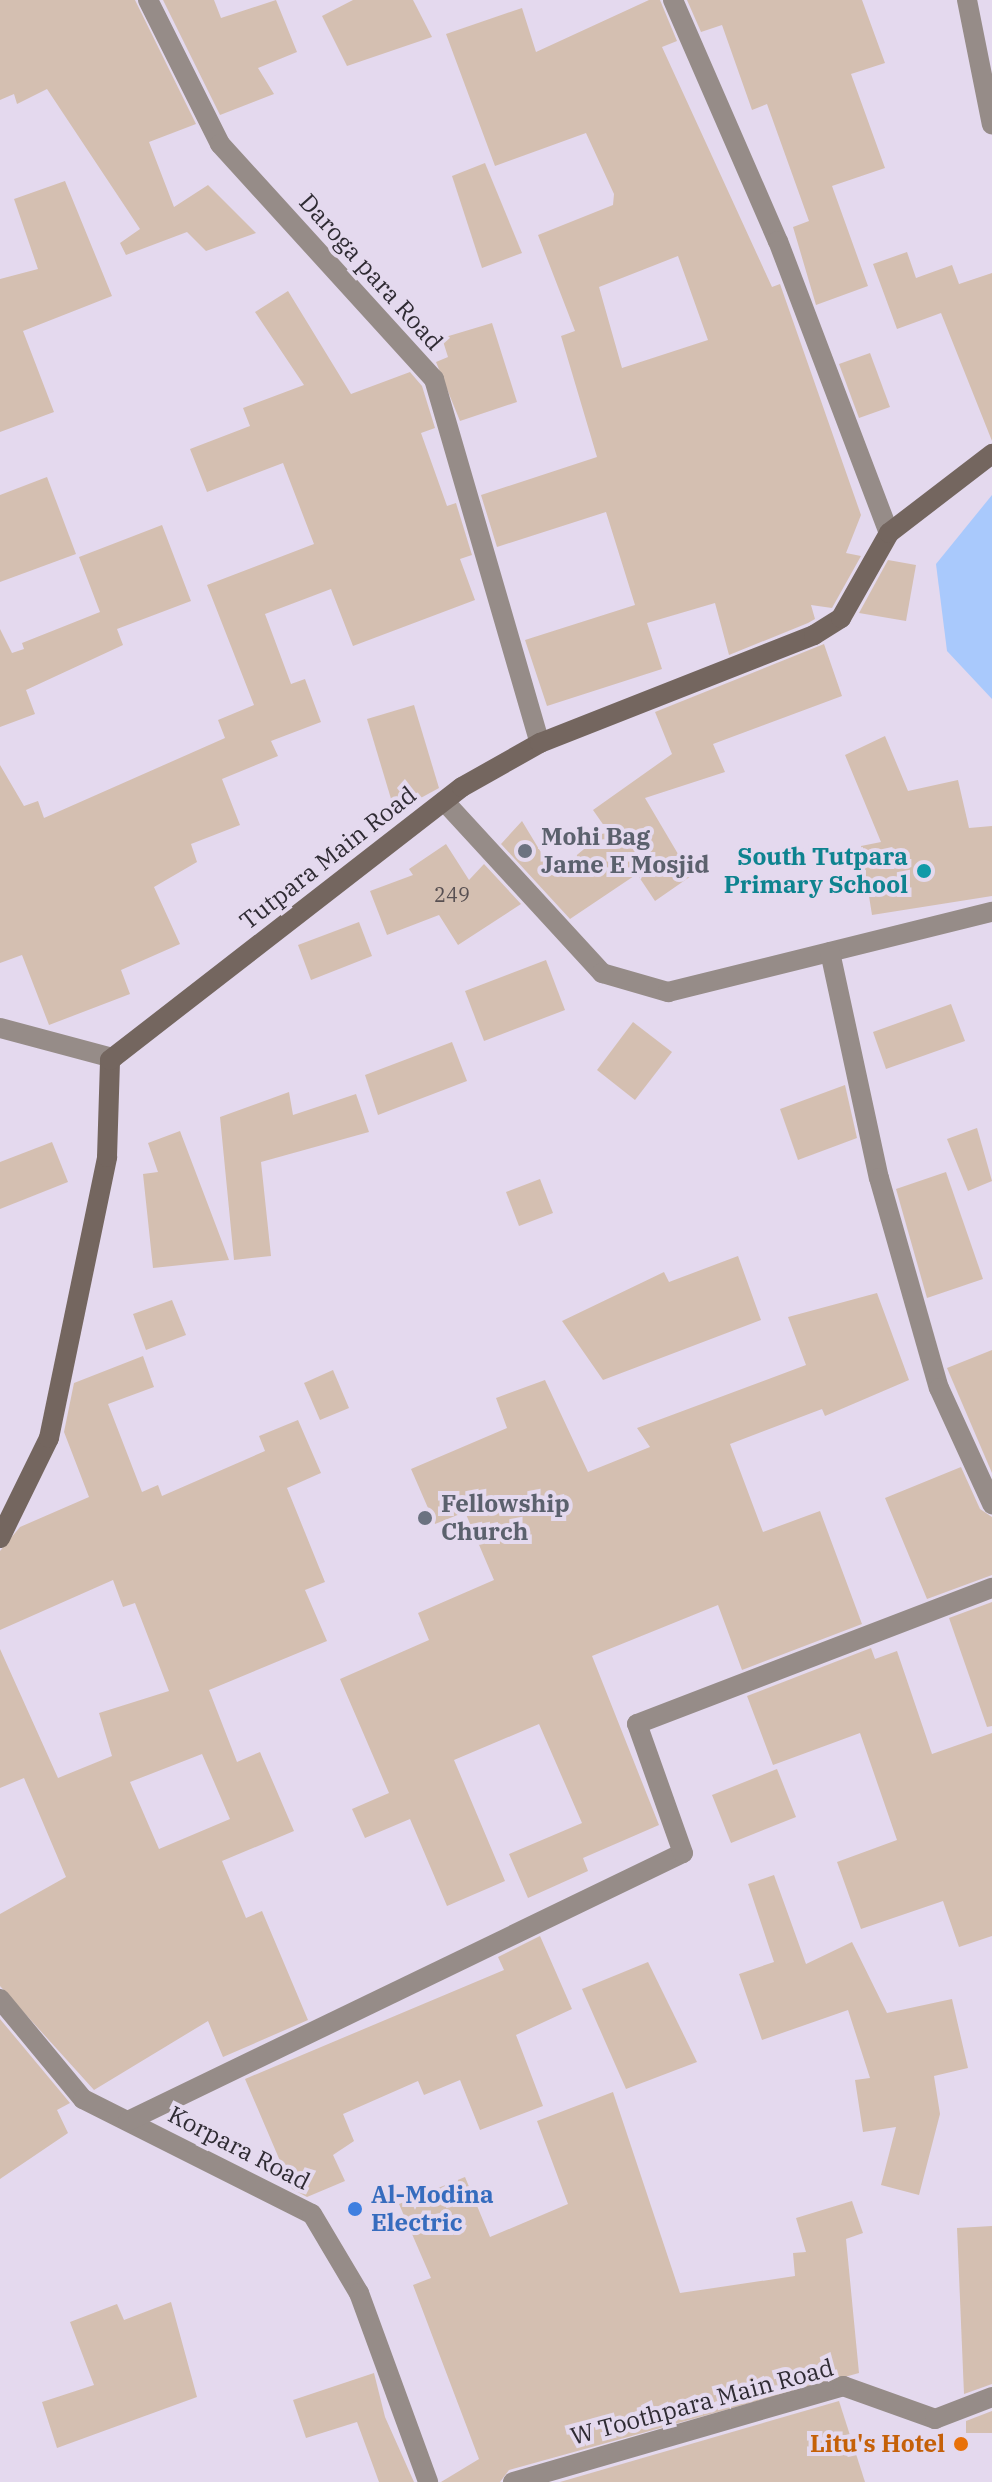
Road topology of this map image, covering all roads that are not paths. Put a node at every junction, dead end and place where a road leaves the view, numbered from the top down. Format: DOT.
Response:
graph roads {
  1 [pos="148,0"];
  2 [pos="673,0"];
  3 [pos="967,0"];
  4 [pos="992,125"];
  5 [pos="992,454"];
  6 [pos="889,533"];
  7 [pos="540,743"];
  8 [pos="444,801"];
  9 [pos="992,912"];
  10 [pos="830,952"];
  11 [pos="0,1028"];
  12 [pos="113,1058"];
  13 [pos="992,1504"];
  14 [pos="0,1538"];
  15 [pos="992,1588"];
  16 [pos="0,1999"];
  17 [pos="128,2121"];
  18 [pos="992,2397"];
  19 [pos="428,2482"];
  20 [pos="513,2482"];
  1 -- 7 [label="street, Daroga para Road"];
  2 -- 6 [label="street"];
  3 -- 4 [label="street"];
  5 -- 6 [label="street, Tutpara Main Road"];
  6 -- 7 [label="street, Tutpara Main Road"];
  7 -- 8 [label="street, Tutpara Main Road"];
  8 -- 10 [label="street"];
  8 -- 12 [label="street, Tutpara Main Road"];
  9 -- 10 [label="street"];
  10 -- 13 [label="street"];
  11 -- 12 [label="street"];
  12 -- 14 [label="street"];
  15 -- 17 [label="street"];
  16 -- 17 [label="street, Korpara Road"];
  17 -- 19 [label="street, Korpara Road"];
  18 -- 20 [label="street, W Toothpara Main Road"];
}
